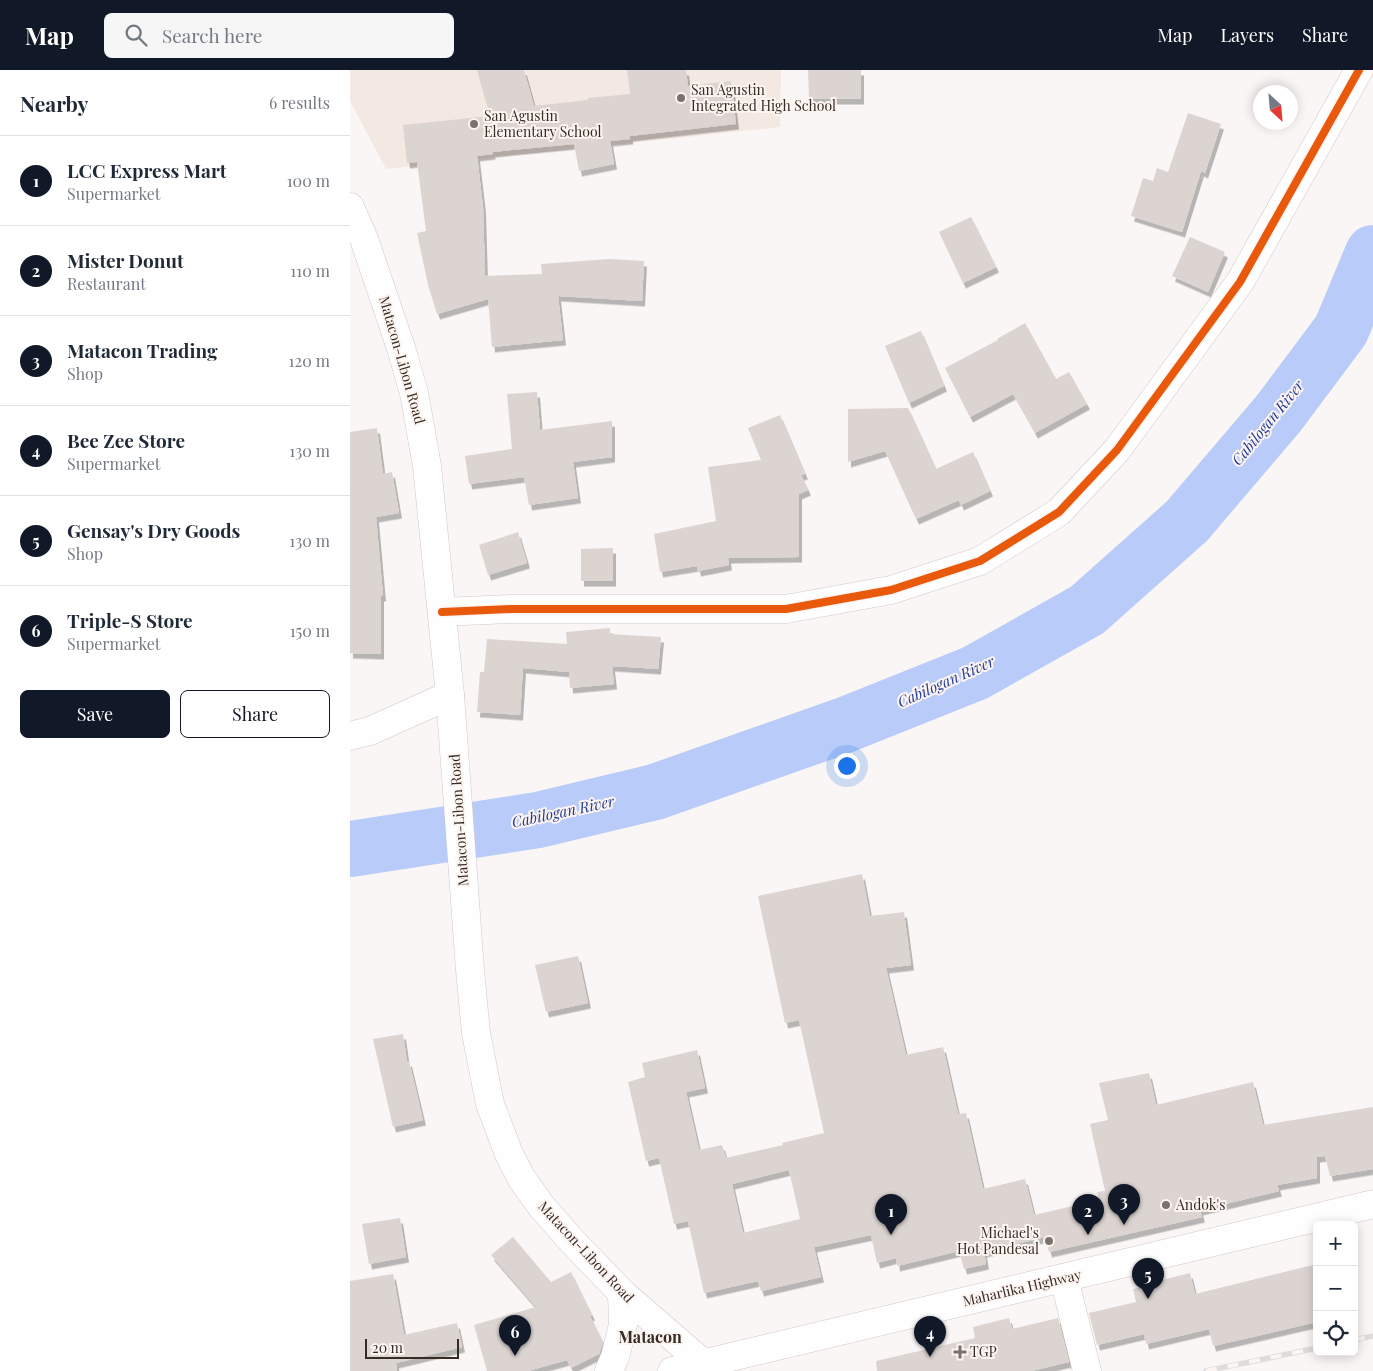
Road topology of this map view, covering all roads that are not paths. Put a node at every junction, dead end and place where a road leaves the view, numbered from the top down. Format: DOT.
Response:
graph roads {
  1 [pos="1359,70"];
  2 [pos="350,207"];
  3 [pos="442,612"];
  4 [pos="450,695"];
  5 [pos="350,736"];
  6 [pos="1373,1204"];
  7 [pos="1064,1278"];
  8 [pos="622,1293"];
  9 [pos="705,1367"];
  10 [pos="610,1371"];
  11 [pos="672,1371"];
  12 [pos="1087,1371"];
  1 -- 3 [label="main road"];
  2 -- 3 [label="main road, Matacon-Libon Road"];
  3 -- 4 [label="main road, Matacon-Libon Road"];
  4 -- 5 [label="main road"];
  4 -- 8 [label="main road, Matacon-Libon Road"];
  6 -- 7 [label="main road, Maharlika Highway"];
  7 -- 9 [label="main road, Maharlika Highway"];
  7 -- 12 [label="main road"];
  8 -- 9 [label="main road, Matacon-Libon Road"];
  8 -- 10 [label="main road"];
  9 -- 11 [label="main road, Maharlika Highway"];
}
